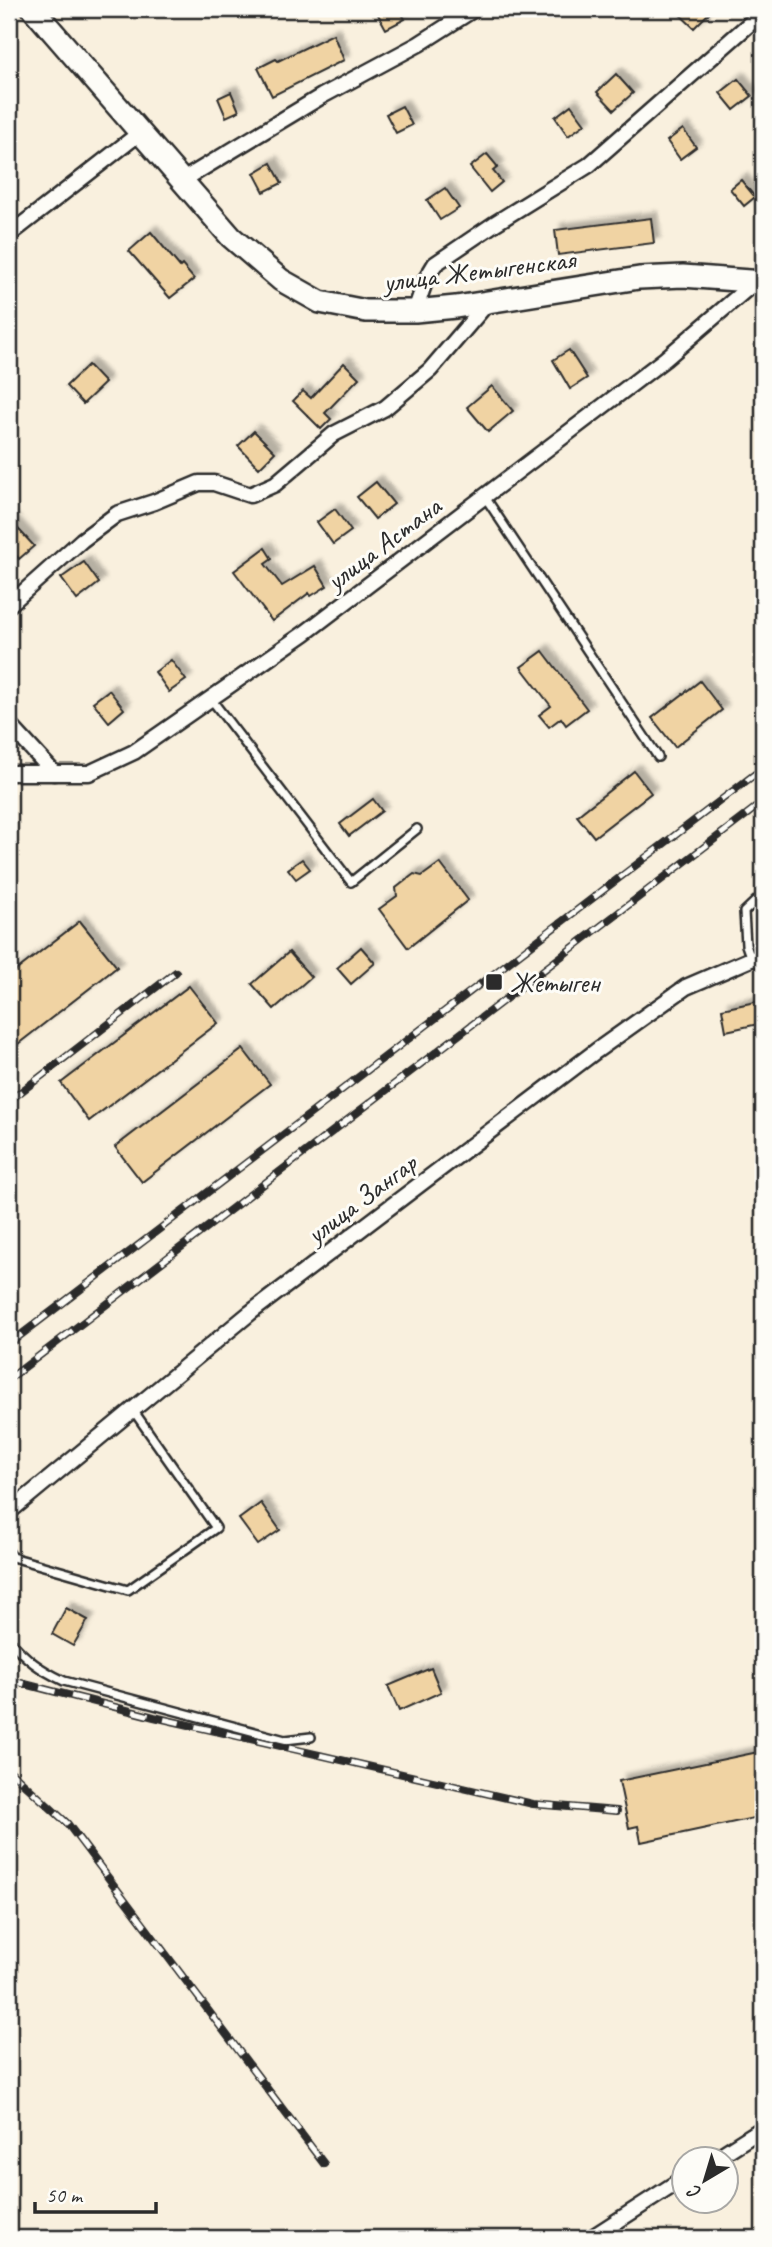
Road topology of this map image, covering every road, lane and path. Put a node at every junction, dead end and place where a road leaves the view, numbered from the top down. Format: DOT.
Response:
graph roads {
  1 [pos="33,9"];
  2 [pos="474,9"];
  3 [pos="763,12"];
  4 [pos="141,132"];
  5 [pos="183,180"];
  6 [pos="9,235"];
  7 [pos="760,281"];
  8 [pos="489,301"];
  9 [pos="415,310"];
  10 [pos="485,496"];
  11 [pos="9,605"];
  12 [pos="210,698"];
  13 [pos="9,724"];
  14 [pos="658,757"];
  15 [pos="9,772"];
  16 [pos="54,773"];
  17 [pos="417,829"];
  18 [pos="763,894"];
  19 [pos="757,959"];
  20 [pos="133,1410"];
  21 [pos="9,1512"];
  22 [pos="9,1552"];
  23 [pos="9,1639"];
  24 [pos="311,1737"];
  25 [pos="763,2128"];
  26 [pos="735,2146"];
  27 [pos="670,2187"];
  28 [pos="591,2238"];
  1 -- 4 [label="main road, улица Жетыгенская"];
  2 -- 5 [label="street"];
  3 -- 9 [label="street"];
  4 -- 5 [label="main road, улица Жетыгенская"];
  4 -- 6 [label="street"];
  5 -- 9 [label="main road, улица Жетыгенская"];
  7 -- 8 [label="main road, улица Жетыгенская"];
  7 -- 10 [label="street, улица Астана"];
  8 -- 9 [label="main road, улица Жетыгенская"];
  8 -- 11 [label="street"];
  10 -- 12 [label="street, улица Астана"];
  10 -- 14 [label="lane"];
  12 -- 16 [label="street, улица Астана"];
  12 -- 17 [label="lane"];
  13 -- 16 [label="street"];
  15 -- 16 [label="street, улица Астана"];
  18 -- 19 [label="lane"];
  19 -- 20 [label="street, улица Зангар"];
  20 -- 21 [label="street, улица Зангар"];
  20 -- 22 [label="lane"];
  23 -- 24 [label="lane"];
  25 -- 26 [label="street"];
  27 -- 28 [label="street"];
}
